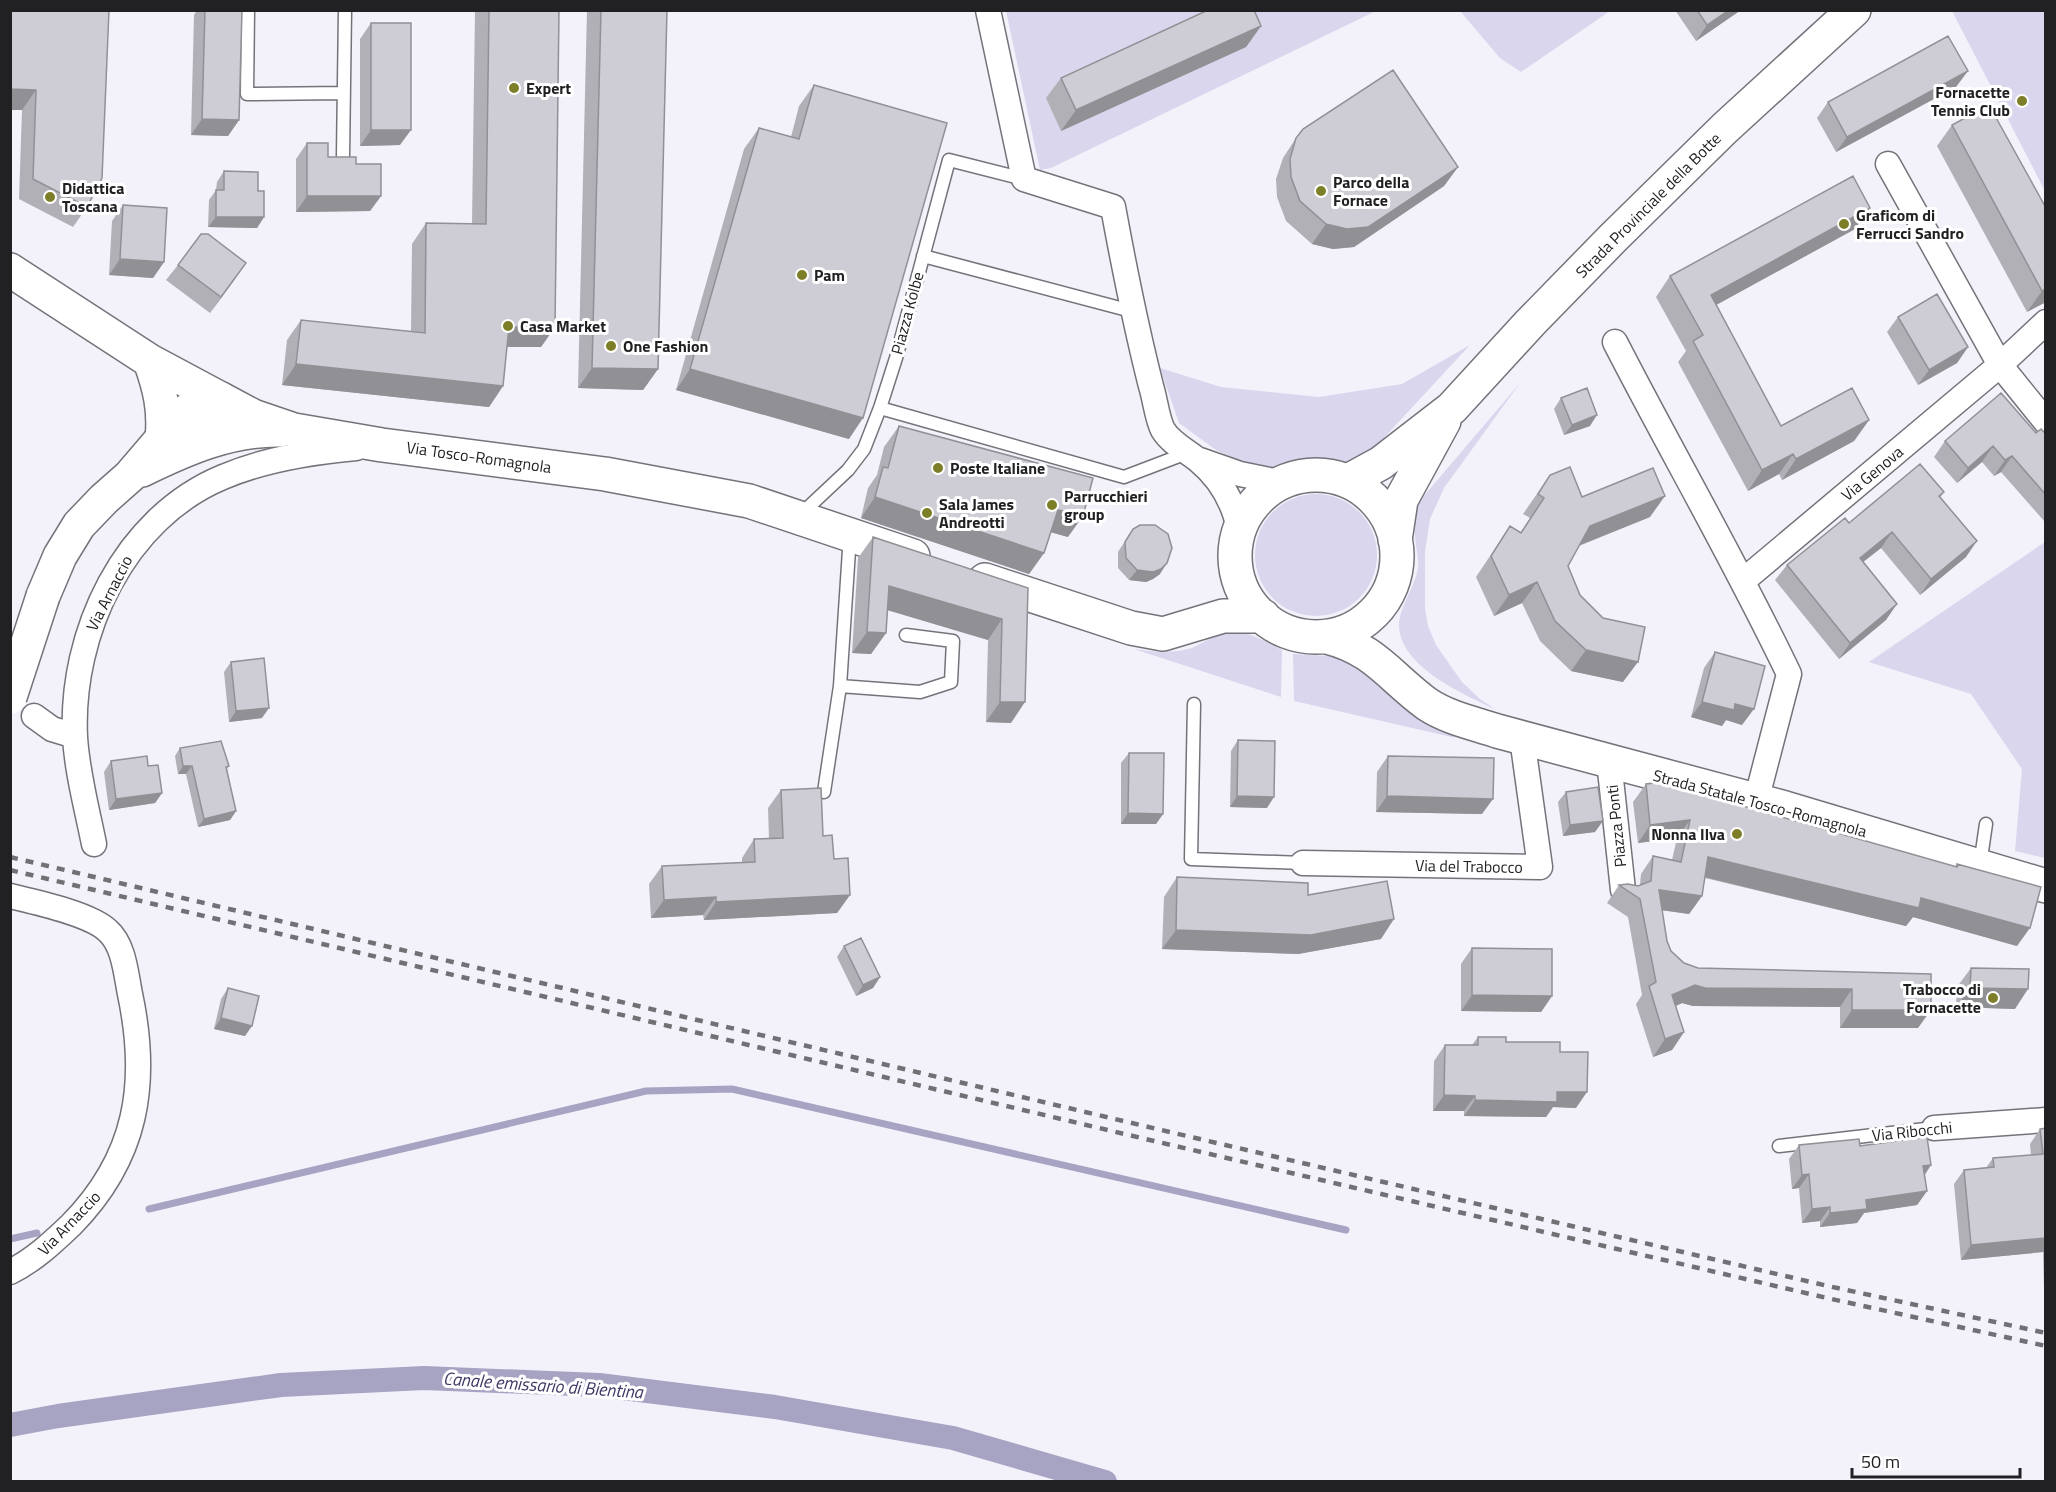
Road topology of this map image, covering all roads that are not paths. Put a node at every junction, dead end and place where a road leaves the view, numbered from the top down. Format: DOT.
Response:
graph roads {
  1 [pos="248,10"];
  2 [pos="345,10"];
  3 [pos="988,10"];
  4 [pos="1854,10"];
  5 [pos="344,93"];
  6 [pos="343,156"];
  7 [pos="1888,164"];
  8 [pos="1024,179"];
  9 [pos="922,256"];
  10 [pos="10,270"];
  11 [pos="1135,312"];
  12 [pos="2046,322"];
  13 [pos="1615,342"];
  14 [pos="150,361"];
  15 [pos="2000,365"];
  16 [pos="220,399"];
  17 [pos="880,408"];
  18 [pos="1452,408"];
  19 [pos="2046,422"];
  20 [pos="294,430"];
  21 [pos="382,445"];
  22 [pos="166,448"];
  23 [pos="1193,456"];
  24 [pos="1348,481"];
  25 [pos="1279,482"];
  26 [pos="798,517"];
  27 [pos="850,534"];
  28 [pos="1240,534"];
  29 [pos="1395,540"];
  30 [pos="1237,568"];
  31 [pos="959,571"];
  32 [pos="1744,580"];
  33 [pos="1385,597"];
  34 [pos="1263,616"];
  35 [pos="1115,622"];
  36 [pos="906,635"];
  37 [pos="1327,637"];
  38 [pos="840,686"];
  39 [pos="1194,704"];
  40 [pos="22,706"];
  41 [pos="1474,722"];
  42 [pos="75,736"];
  43 [pos="1522,738"];
  44 [pos="1609,761"];
  45 [pos="824,792"];
  46 [pos="1756,801"];
  47 [pos="1986,824"];
  48 [pos="94,844"];
  49 [pos="1303,863"];
  50 [pos="1979,866"];
  51 [pos="2046,886"];
  52 [pos="1623,890"];
  53 [pos="10,896"];
  54 [pos="2046,1120"];
  55 [pos="1934,1128"];
  56 [pos="1779,1146"];
  57 [pos="10,1272"];
  1 -- 5 [label="lane"];
  2 -- 5 [label="lane"];
  3 -- 8 [label="street"];
  4 -- 18 [label="main road, Strada Provinciale della Botte"];
  5 -- 6 [label="lane"];
  7 -- 15 [label="street"];
  8 -- 9 [label="lane, Piazza Kolbe"];
  8 -- 11 [label="street, Piazza Kolbe"];
  9 -- 11 [label="lane"];
  9 -- 17 [label="lane, Piazza Kolbe"];
  10 -- 14 [label="main road, Via Tosco-Romagnola"];
  11 -- 23 [label="street, Piazza Kolbe"];
  12 -- 15 [label="street, Via Genova"];
  13 -- 32 [label="street"];
  14 -- 16 [label="main road, Via Tosco-Romagnola"];
  14 -- 22 [label="main road"];
  15 -- 19 [label="street"];
  15 -- 32 [label="street, Via Genova"];
  16 -- 20 [label="main road, Via Tosco-Romagnola"];
  16 -- 22 [label="main road"];
  17 -- 23 [label="lane"];
  17 -- 26 [label="lane, Piazza Kolbe"];
  18 -- 24 [label="main road"];
  18 -- 29 [label="main road"];
  20 -- 21 [label="main road, Via Tosco-Romagnola"];
  20 -- 22 [label="main road"];
  21 -- 26 [label="main road, Via Tosco-Romagnola"];
  21 -- 42 [label="street, Via Arnaccio"];
  22 -- 40 [label="main road, bridge"];
  23 -- 25 [label="street, Piazza Kolbe"];
  23 -- 28 [label="street, Piazza Kolbe"];
  24 -- 25 [label="main road, Strada Statale Tosco-Romagnola"];
  24 -- 29 [label="main road, Strada Statale Tosco-Romagnola"];
  25 -- 28 [label="main road, Strada Statale Tosco-Romagnola"];
  26 -- 27 [label="main road, Via Tosco-Romagnola"];
  27 -- 31 [label="main road, Via Tosco-Romagnola"];
  27 -- 38 [label="lane"];
  28 -- 30 [label="main road, Strada Statale Tosco-Romagnola"];
  29 -- 33 [label="main road, Strada Statale Tosco-Romagnola"];
  30 -- 34 [label="main road, Strada Statale Tosco-Romagnola"];
  30 -- 35 [label="main road, Strada Statale Tosco-Romagnola"];
  31 -- 35 [label="main road, Strada Statale Tosco-Romagnola"];
  32 -- 46 [label="street"];
  33 -- 37 [label="main road, Strada Statale Tosco-Romagnola"];
  33 -- 41 [label="main road, Strada Statale Tosco-Romagnola"];
  34 -- 35 [label="main road, Strada Statale Tosco-Romagnola"];
  34 -- 37 [label="main road, Strada Statale Tosco-Romagnola"];
  36 -- 38 [label="lane"];
  37 -- 41 [label="main road, Strada Statale Tosco-Romagnola"];
  38 -- 45 [label="lane"];
  39 -- 49 [label="lane"];
  40 -- 42 [label="street"];
  41 -- 43 [label="main road, Strada Statale Tosco-Romagnola"];
  42 -- 48 [label="street, Via Arnaccio"];
  43 -- 44 [label="main road, Strada Statale Tosco-Romagnola"];
  43 -- 49 [label="street, Via del Trabocco"];
  44 -- 46 [label="main road, Strada Statale Tosco-Romagnola"];
  44 -- 52 [label="street, Piazza Ponti"];
  46 -- 50 [label="main road, Strada Statale Tosco-Romagnola"];
  47 -- 50 [label="lane"];
  50 -- 51 [label="main road, Strada Statale Tosco-Romagnola"];
  53 -- 57 [label="street, Via Arnaccio"];
  54 -- 55 [label="street, Via Ribocchi"];
  55 -- 56 [label="lane, Via Ribocchi"];
}
